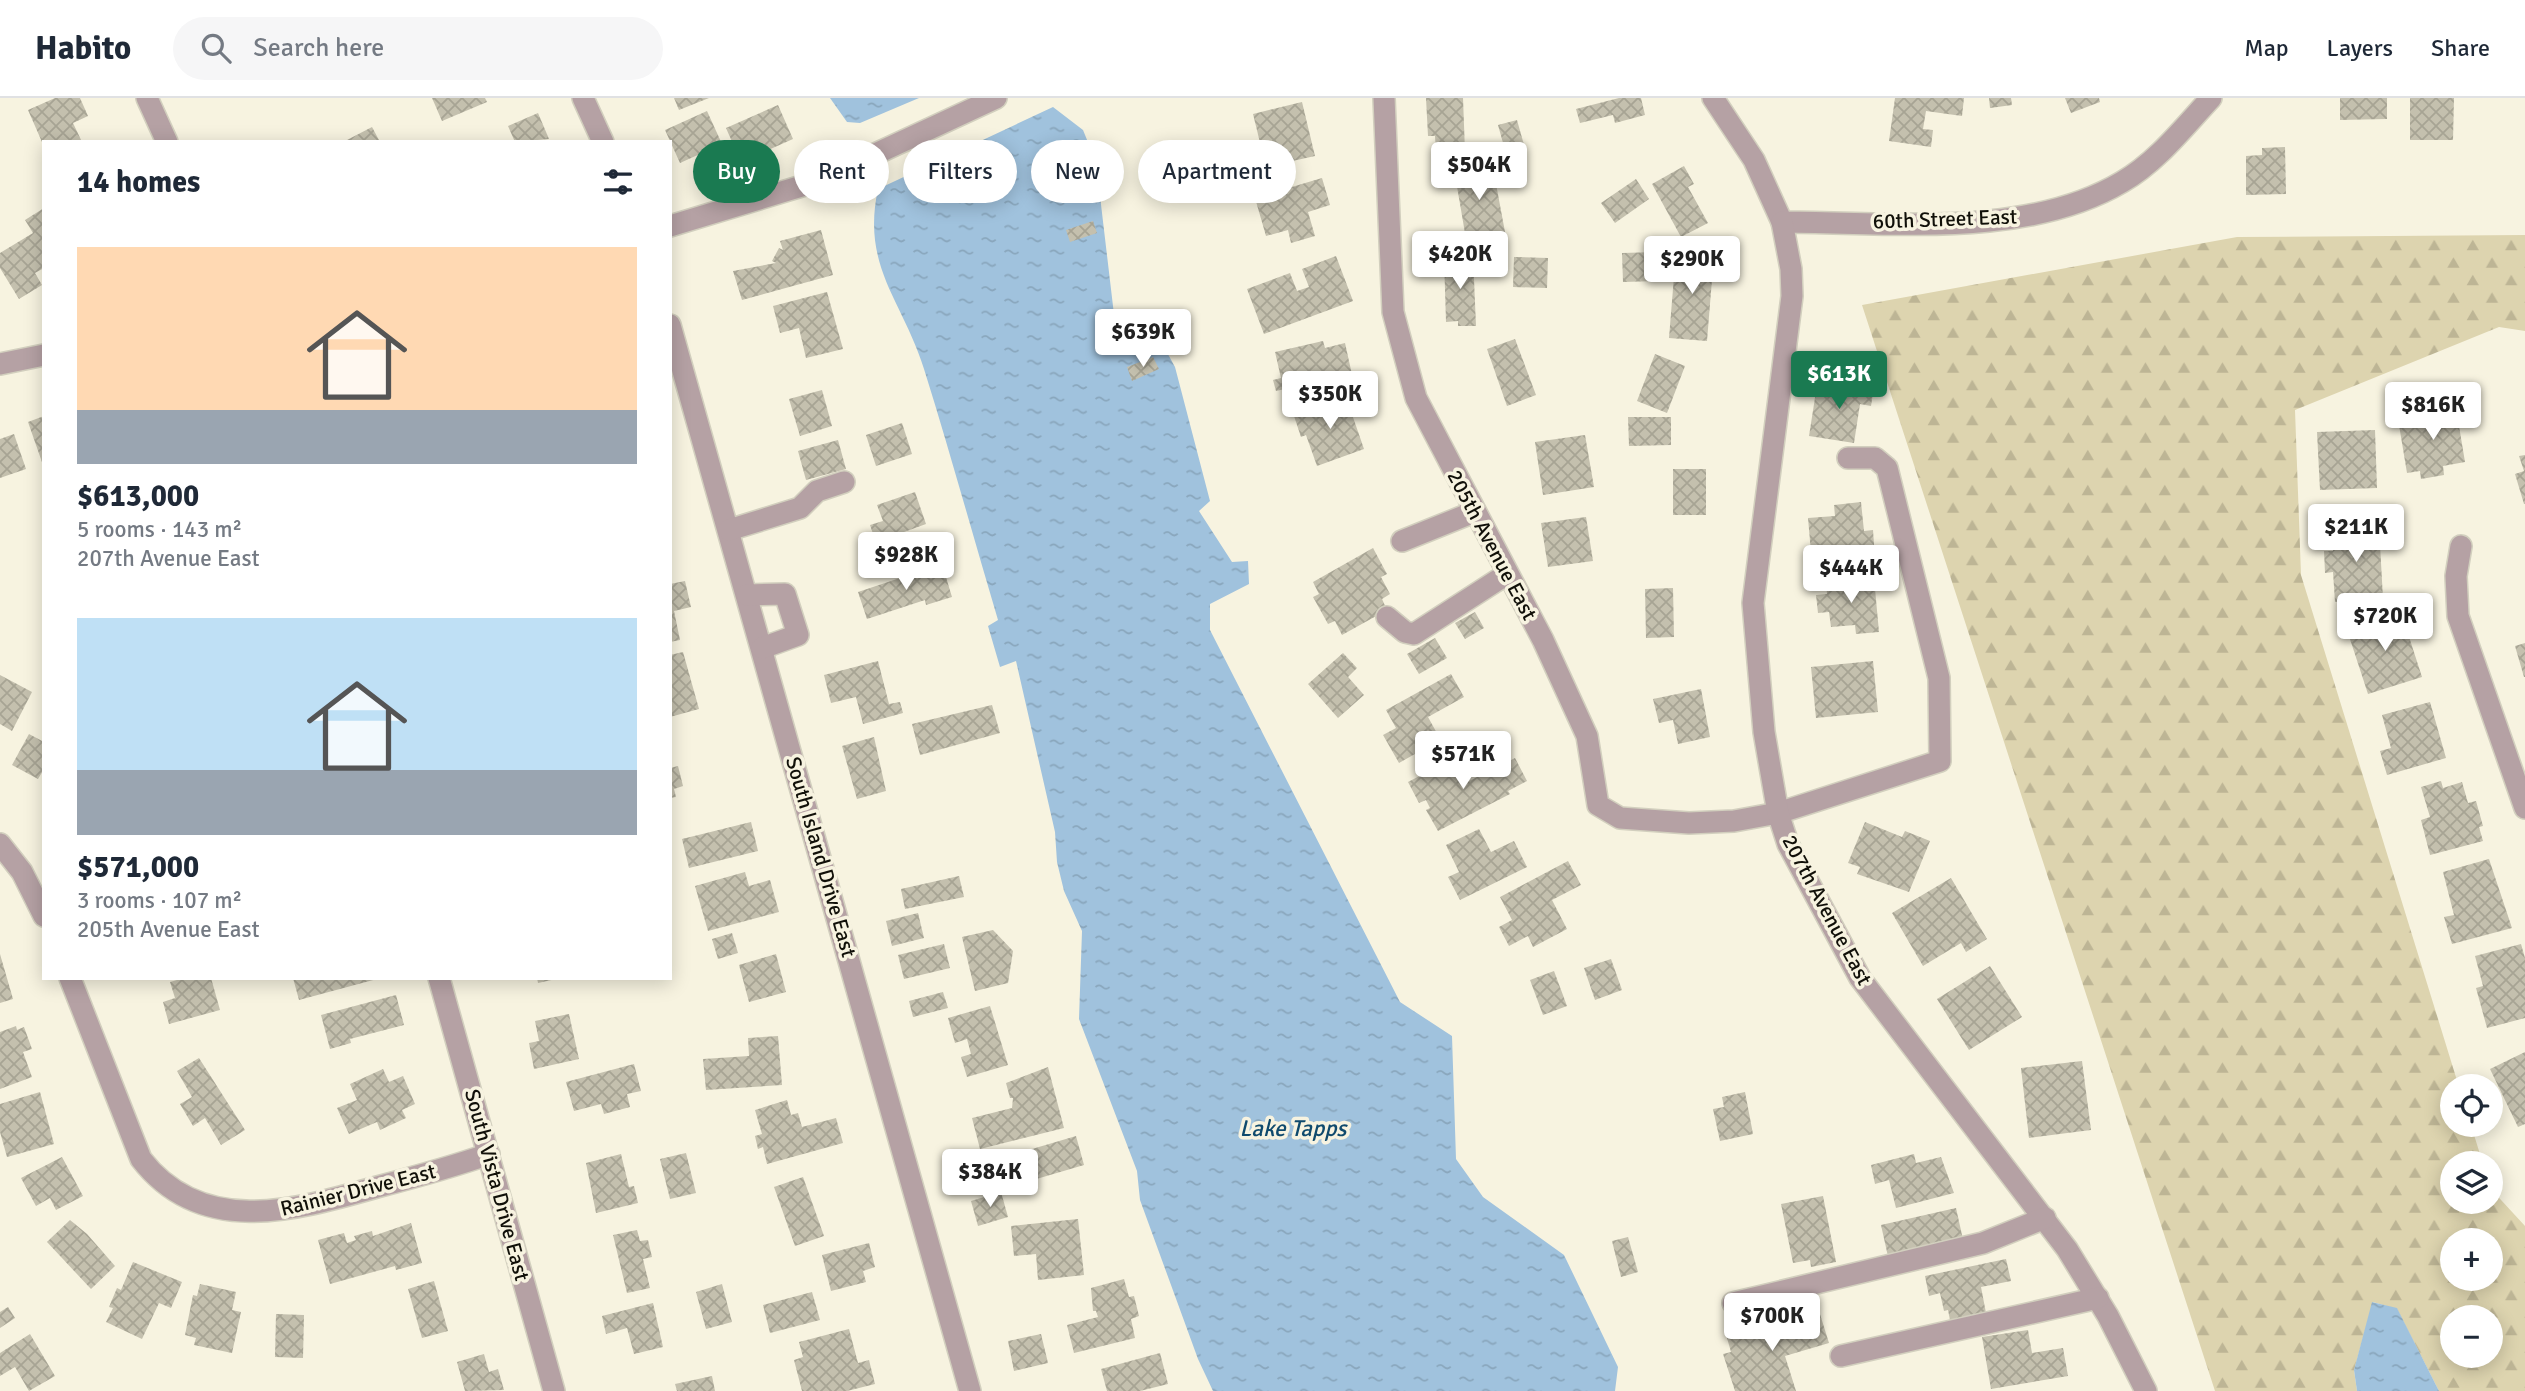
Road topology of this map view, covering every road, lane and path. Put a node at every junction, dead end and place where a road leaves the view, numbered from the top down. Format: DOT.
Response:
graph roads {
  1 [pos="146,98"];
  2 [pos="583,98"];
  3 [pos="996,98"];
  4 [pos="1384,98"];
  5 [pos="1713,98"];
  6 [pos="2211,98"];
  7 [pos="166,140"];
  8 [pos="602,140"];
  9 [pos="1782,222"];
  10 [pos="672,225"];
  11 [pos="672,332"];
  12 [pos="42,355"];
  13 [pos="0,364"];
  14 [pos="1848,457"];
  15 [pos="844,482"];
  16 [pos="1474,512"];
  17 [pos="729,530"];
  18 [pos="1402,541"];
  19 [pos="2461,546"];
  20 [pos="1507,574"];
  21 [pos="747,595"];
  22 [pos="1387,617"];
  23 [pos="762,648"];
  24 [pos="2518,762"];
  25 [pos="2525,808"];
  26 [pos="1779,813"];
  27 [pos="0,844"];
  28 [pos="42,912"];
  29 [pos="71,980"];
  30 [pos="440,980"];
  31 [pos="489,1154"];
  32 [pos="2045,1218"];
  33 [pos="2098,1298"];
  34 [pos="1733,1303"];
  35 [pos="1841,1356"];
  36 [pos="554,1391"];
  37 [pos="970,1391"];
  38 [pos="2146,1391"];
  1 -- 7 [label="street"];
  2 -- 8 [label="street"];
  3 -- 10 [label="street"];
  4 -- 16 [label="street, 205th Avenue East"];
  5 -- 9 [label="street"];
  6 -- 9 [label="street, 60th Street East"];
  9 -- 26 [label="street, 207th Avenue East"];
  11 -- 17 [label="street, South Island Drive East"];
  12 -- 13 [label="street"];
  14 -- 26 [label="street"];
  15 -- 17 [label="street"];
  16 -- 18 [label="street"];
  16 -- 20 [label="street, 205th Avenue East"];
  17 -- 21 [label="street, South Island Drive East"];
  19 -- 24 [label="street"];
  20 -- 22 [label="street"];
  20 -- 26 [label="street, 205th Avenue East"];
  21 -- 23 [label="street, South Island Drive East"];
  21 -- 23 [label="street"];
  23 -- 37 [label="street, South Island Drive East"];
  24 -- 25 [label="street"];
  26 -- 32 [label="street, 207th Avenue East"];
  27 -- 28 [label="street"];
  29 -- 31 [label="street, Rainier Drive East"];
  30 -- 31 [label="street, South Vista Drive East"];
  31 -- 36 [label="street, South Vista Drive East"];
  32 -- 33 [label="street, 207th Avenue East"];
  32 -- 34 [label="street"];
  33 -- 35 [label="street"];
  33 -- 38 [label="street, 207th Avenue East"];
}
